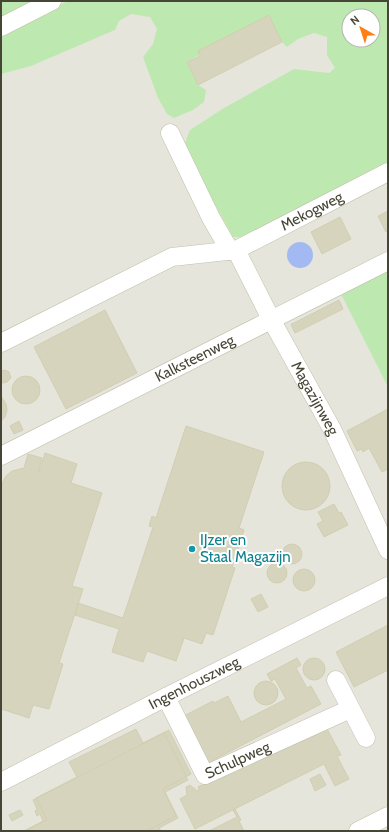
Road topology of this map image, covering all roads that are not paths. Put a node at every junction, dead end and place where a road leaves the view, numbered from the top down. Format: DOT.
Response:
graph roads {
  1 [pos="52,1"];
  2 [pos="1,27"];
  3 [pos="170,133"];
  4 [pos="388,172"];
  5 [pos="233,251"];
  6 [pos="388,261"];
  7 [pos="272,321"];
  8 [pos="1,343"];
  9 [pos="1,456"];
  10 [pos="388,550"];
  11 [pos="388,586"];
  12 [pos="336,680"];
  13 [pos="166,697"];
  14 [pos="350,708"];
  15 [pos="366,738"];
  16 [pos="1,782"];
  17 [pos="388,816"];
  18 [pos="358,831"];
  1 -- 2 [label="street"];
  3 -- 5 [label="street, Magazijnweg"];
  4 -- 5 [label="street, Mekogweg"];
  5 -- 7 [label="street, Magazijnweg"];
  5 -- 8 [label="street"];
  6 -- 7 [label="street, Kalksteenweg"];
  7 -- 9 [label="street, Kalksteenweg"];
  7 -- 10 [label="street, Magazijnweg"];
  11 -- 13 [label="street, Ingenhouszweg"];
  12 -- 14 [label="street"];
  13 -- 14 [label="street, Schulpweg"];
  13 -- 16 [label="street, Ingenhouszweg"];
  14 -- 15 [label="street"];
  17 -- 18 [label="street"];
}
